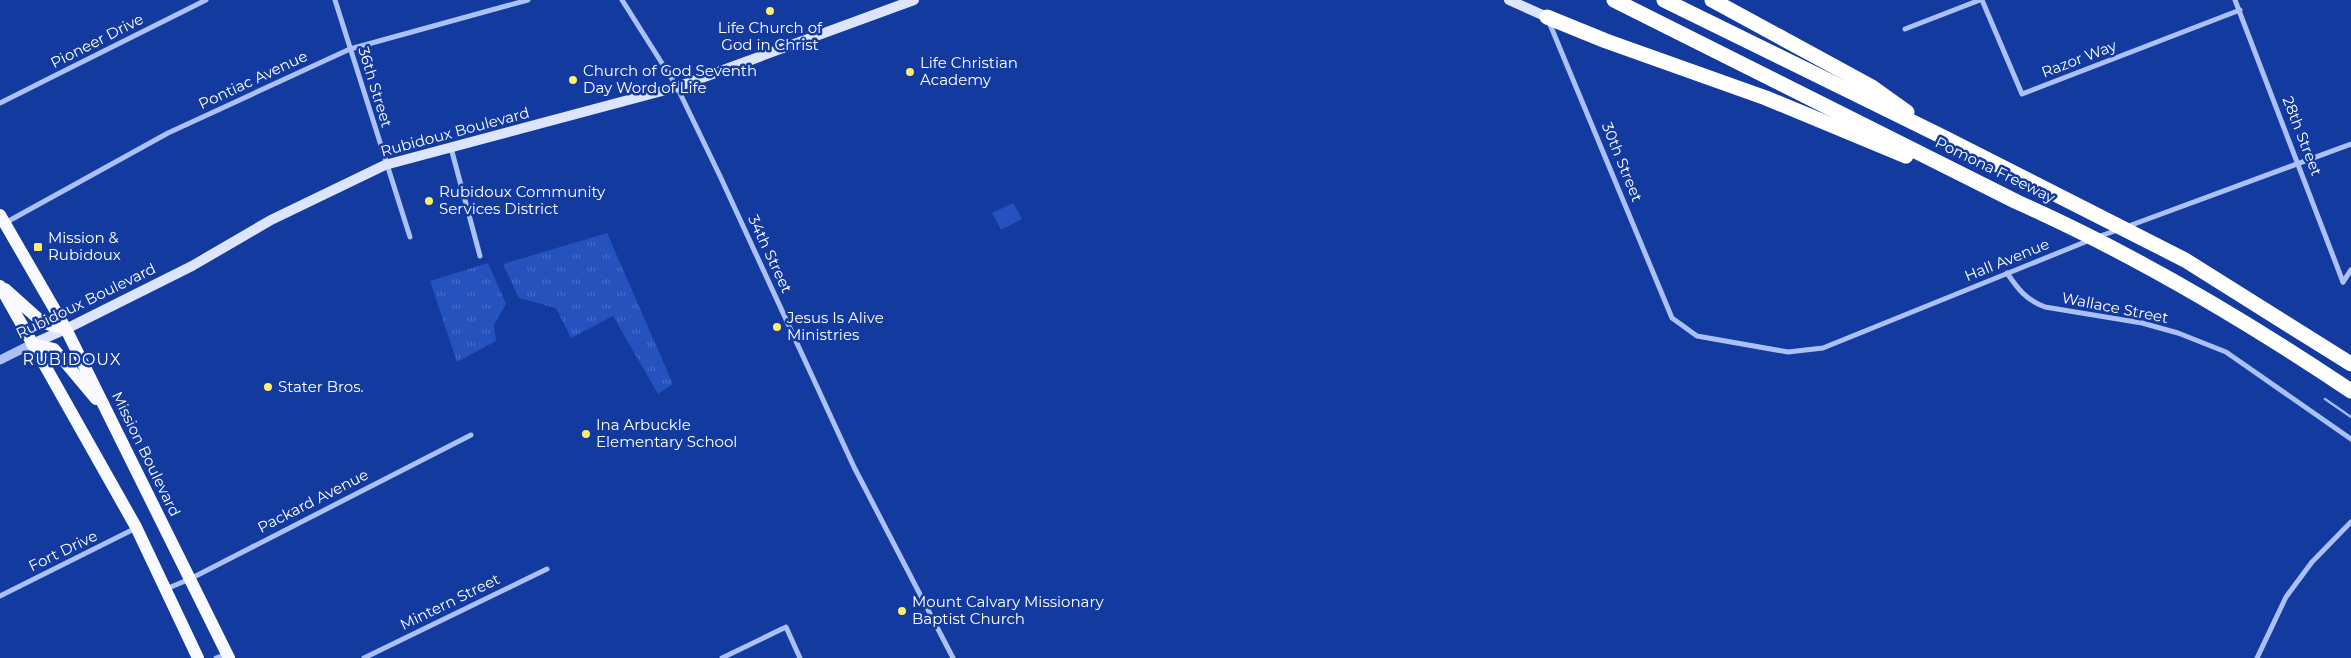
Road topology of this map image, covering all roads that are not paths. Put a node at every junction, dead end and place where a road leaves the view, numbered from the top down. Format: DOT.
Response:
graph roads {
  1 [pos="206,0"];
  2 [pos="335,0"];
  3 [pos="528,0"];
  4 [pos="622,0"];
  5 [pos="914,0"];
  6 [pos="1509,0"];
  7 [pos="1614,0"];
  8 [pos="1664,0"];
  9 [pos="1712,0"];
  10 [pos="1981,0"];
  11 [pos="2236,0"];
  12 [pos="2240,10"];
  13 [pos="1547,17"];
  14 [pos="1905,29"];
  15 [pos="350,49"];
  16 [pos="677,87"];
  17 [pos="0,103"];
  18 [pos="1943,137"];
  19 [pos="2351,144"];
  20 [pos="451,148"];
  21 [pos="2300,164"];
  22 [pos="385,165"];
  23 [pos="2017,202"];
  24 [pos="2,219"];
  25 [pos="410,237"];
  26 [pos="480,256"];
  27 [pos="2351,270"];
  28 [pos="2007,273"];
  29 [pos="0,286"];
  30 [pos="1672,318"];
  31 [pos="66,330"];
  32 [pos="32,344"];
  33 [pos="0,360"];
  34 [pos="2351,364"];
  35 [pos="2351,391"];
  36 [pos="106,411"];
  37 [pos="471,435"];
  38 [pos="2351,439"];
  39 [pos="2351,522"];
  40 [pos="136,527"];
  41 [pos="548,569"];
  42 [pos="190,580"];
  43 [pos="166,590"];
  44 [pos="0,596"];
  45 [pos="224,656"];
  46 [pos="198,658"];
  47 [pos="364,658"];
  48 [pos="722,658"];
  49 [pos="800,658"];
  50 [pos="953,658"];
  51 [pos="2257,658"];
  1 -- 17 [label="street, Pioneer Drive"];
  2 -- 15 [label="street, 36th Street"];
  3 -- 15 [label="street, Pontiac Avenue"];
  4 -- 16 [label="street, 34th Street"];
  5 -- 16 [label="main road, Rubidoux Boulevard"];
  6 -- 13 [label="main road"];
  7 -- 23 [label="highway, Pomona Freeway"];
  8 -- 18 [label="highway, Pomona Freeway"];
  9 -- 18 [label="highway"];
  10 -- 12 [label="street, Razor Way"];
  10 -- 14 [label="street"];
  11 -- 12 [label="street, 28th Street"];
  12 -- 21 [label="street, 28th Street"];
  13 -- 23 [label="highway"];
  13 -- 30 [label="street, 30th Street"];
  15 -- 22 [label="street, 36th Street"];
  15 -- 24 [label="street, Pontiac Avenue"];
  16 -- 20 [label="main road, Rubidoux Boulevard"];
  16 -- 50 [label="street, 34th Street"];
  18 -- 34 [label="highway, Pomona Freeway"];
  19 -- 21 [label="street, Hall Avenue"];
  20 -- 22 [label="main road, Rubidoux Boulevard"];
  20 -- 26 [label="street"];
  21 -- 27 [label="street, 28th Street"];
  21 -- 28 [label="street, Hall Avenue"];
  22 -- 25 [label="street, 36th Street"];
  22 -- 31 [label="main road, Rubidoux Boulevard"];
  23 -- 35 [label="highway, Pomona Freeway"];
  24 -- 31 [label="main road, Mission Boulevard"];
  28 -- 30 [label="street, Hall Avenue"];
  28 -- 38 [label="street, Wallace Street"];
  29 -- 31 [label="main road"];
  29 -- 32 [label="main road"];
  31 -- 32 [label="main road, Rubidoux Boulevard"];
  31 -- 36 [label="main road, Mission Boulevard"];
  32 -- 33 [label="street, Rubidoux Boulevard"];
  32 -- 36 [label="main road"];
  32 -- 40 [label="main road"];
  36 -- 42 [label="main road, Mission Boulevard"];
  37 -- 42 [label="street, Packard Avenue"];
  39 -- 51 [label="street"];
  40 -- 43 [label="main road"];
  40 -- 44 [label="street, Fort Drive"];
  41 -- 47 [label="street, Mintern Street"];
  42 -- 43 [label="street, Packard Avenue"];
  42 -- 45 [label="main road, Mission Boulevard"];
  43 -- 46 [label="main road"];
  48 -- 49 [label="street"];
}
